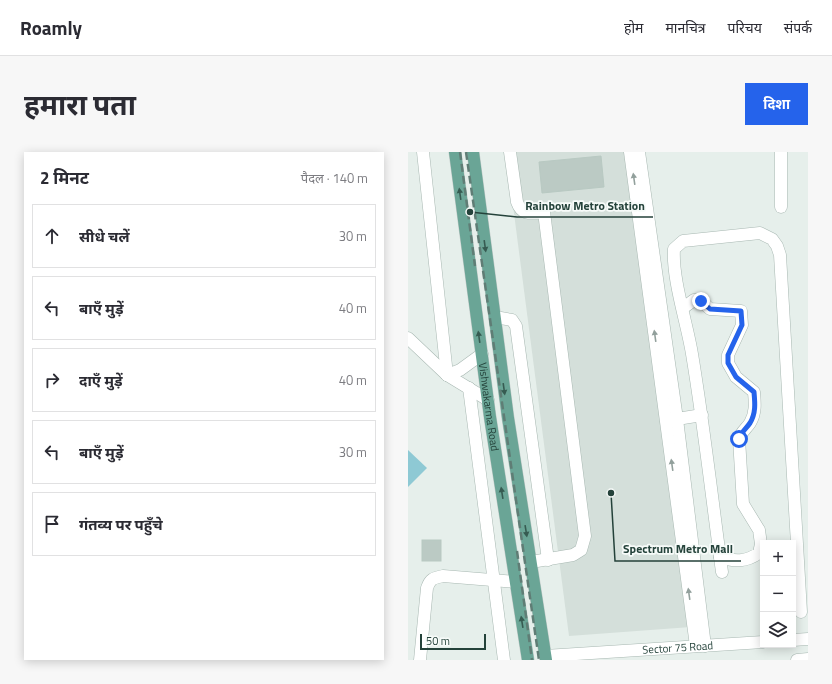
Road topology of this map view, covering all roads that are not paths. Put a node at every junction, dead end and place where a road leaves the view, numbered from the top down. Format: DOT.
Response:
graph roads {
  1 [pos="423,152"];
  2 [pos="455,152"];
  3 [pos="473,152"];
  4 [pos="510,152"];
  5 [pos="630,152"];
  6 [pos="639,152"];
  7 [pos="782,152"];
  8 [pos="782,207"];
  9 [pos="683,308"];
  10 [pos="495,317"];
  11 [pos="408,338"];
  12 [pos="482,354"];
  13 [pos="447,375"];
  14 [pos="469,388"];
  15 [pos="488,400"];
  16 [pos="702,415"];
  17 [pos="677,419"];
  18 [pos="495,447"];
  19 [pos="476,450"];
  20 [pos="720,557"];
  21 [pos="548,560"];
  22 [pos="531,562"];
  23 [pos="722,572"];
  24 [pos="493,580"];
  25 [pos="516,582"];
  26 [pos="801,612"];
  27 [pos="808,639"];
  28 [pos="796,640"];
  29 [pos="760,642"];
  30 [pos="701,646"];
  31 [pos="582,657"];
  32 [pos="546,658"];
  33 [pos="808,659"];
  34 [pos="420,660"];
  35 [pos="504,660"];
  36 [pos="528,660"];
  37 [pos="797,660"];
  1 -- 13 [label="street"];
  12 -- 2 [label="main road, Vishwakarma Road, one-way"];
  3 -- 10 [label="main road, Vishwakarma Road, one-way"];
  4 -- 21 [label="street"];
  30 -- 5 [label="street, one-way"];
  6 -- 17 [label="street"];
  7 -- 8 [label="street"];
  9 -- 16 [label="street"];
  9 -- 20 [label="street"];
  9 -- 26 [label="street"];
  10 -- 21 [label="street"];
  10 -- 22 [label="main road, Vishwakarma Road, one-way"];
  11 -- 13 [label="street"];
  12 -- 13 [label="street"];
  12 -- 15 [label="main road, Vishwakarma Road"];
  13 -- 14 [label="street"];
  14 -- 15 [label="street"];
  14 -- 19 [label="street"];
  15 -- 18 [label="main road, Vishwakarma Road"];
  16 -- 17 [label="street"];
  16 -- 20 [label="street"];
  17 -- 30 [label="street"];
  18 -- 19 [label="street"];
  25 -- 18 [label="main road, Vishwakarma Road, one-way"];
  19 -- 24 [label="street"];
  20 -- 23 [label="street"];
  21 -- 22 [label="street"];
  22 -- 32 [label="main road, Vishwakarma Road"];
  24 -- 25 [label="street"];
  24 -- 34 [label="street"];
  24 -- 35 [label="street"];
  36 -- 25 [label="main road, Vishwakarma Road, one-way"];
  27 -- 28 [label="street"];
  29 -- 30 [label="street, Sector 75 Road"];
  30 -- 31 [label="street, Sector 75 Road"];
  31 -- 32 [label="street, Sector 75 Road"];
  33 -- 37 [label="street"];
}
